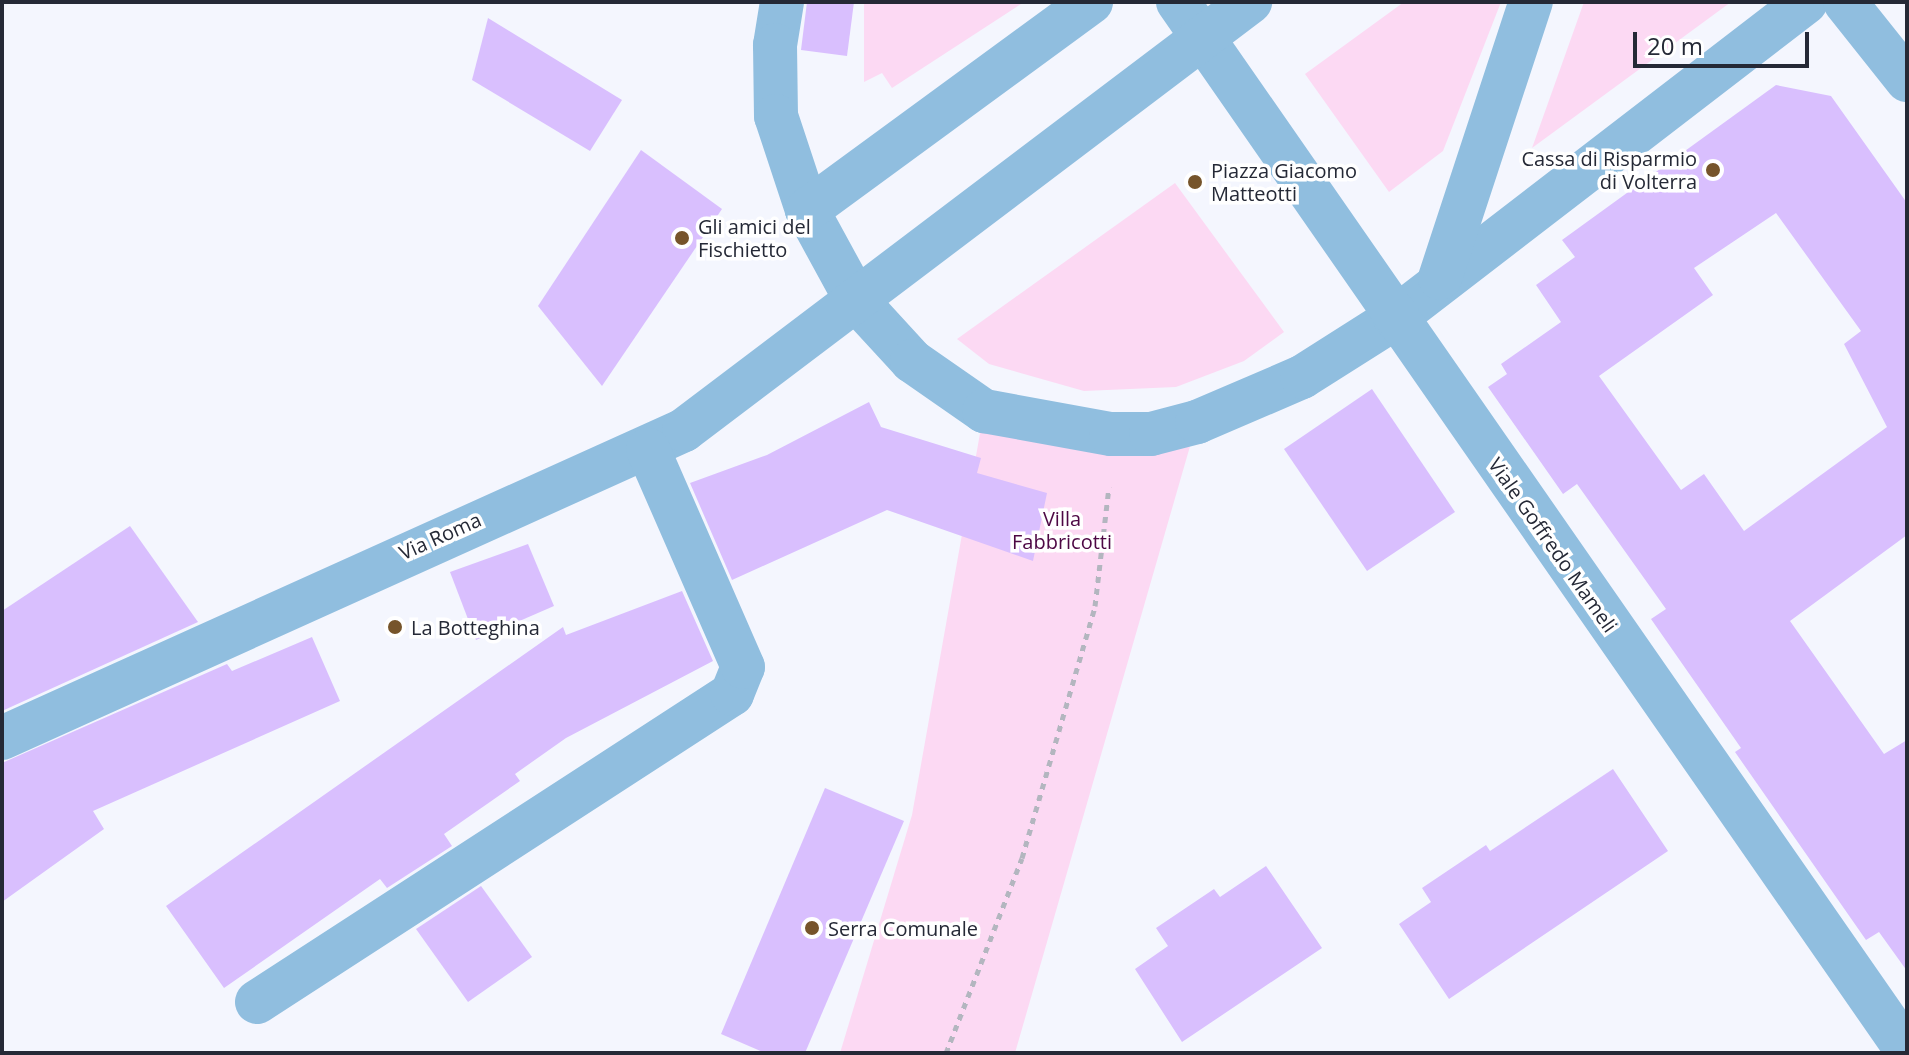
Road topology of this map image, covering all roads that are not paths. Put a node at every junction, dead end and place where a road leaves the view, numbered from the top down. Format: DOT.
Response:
graph roads {
  1 [pos="782,2"];
  2 [pos="1091,2"];
  3 [pos="1250,2"];
  4 [pos="1531,2"];
  5 [pos="1806,2"];
  6 [pos="1845,2"];
  7 [pos="1191,19"];
  8 [pos="1907,80"];
  9 [pos="807,210"];
  10 [pos="1440,278"];
  11 [pos="856,300"];
  12 [pos="1395,318"];
  13 [pos="648,450"];
  14 [pos="2,738"];
  15 [pos="257,1002"];
  16 [pos="1907,1051"];
  1 -- 9 [label="street"];
  2 -- 9 [label="street"];
  3 -- 7 [label="street"];
  4 -- 10 [label="street"];
  5 -- 10 [label="street"];
  6 -- 8 [label="street"];
  7 -- 11 [label="street"];
  7 -- 12 [label="street, Viale Goffredo Mameli"];
  9 -- 11 [label="street"];
  10 -- 12 [label="street"];
  11 -- 12 [label="street"];
  11 -- 13 [label="street, Via Roma"];
  12 -- 16 [label="street, Viale Goffredo Mameli"];
  13 -- 14 [label="street, Via Roma"];
  13 -- 15 [label="street"];
}
